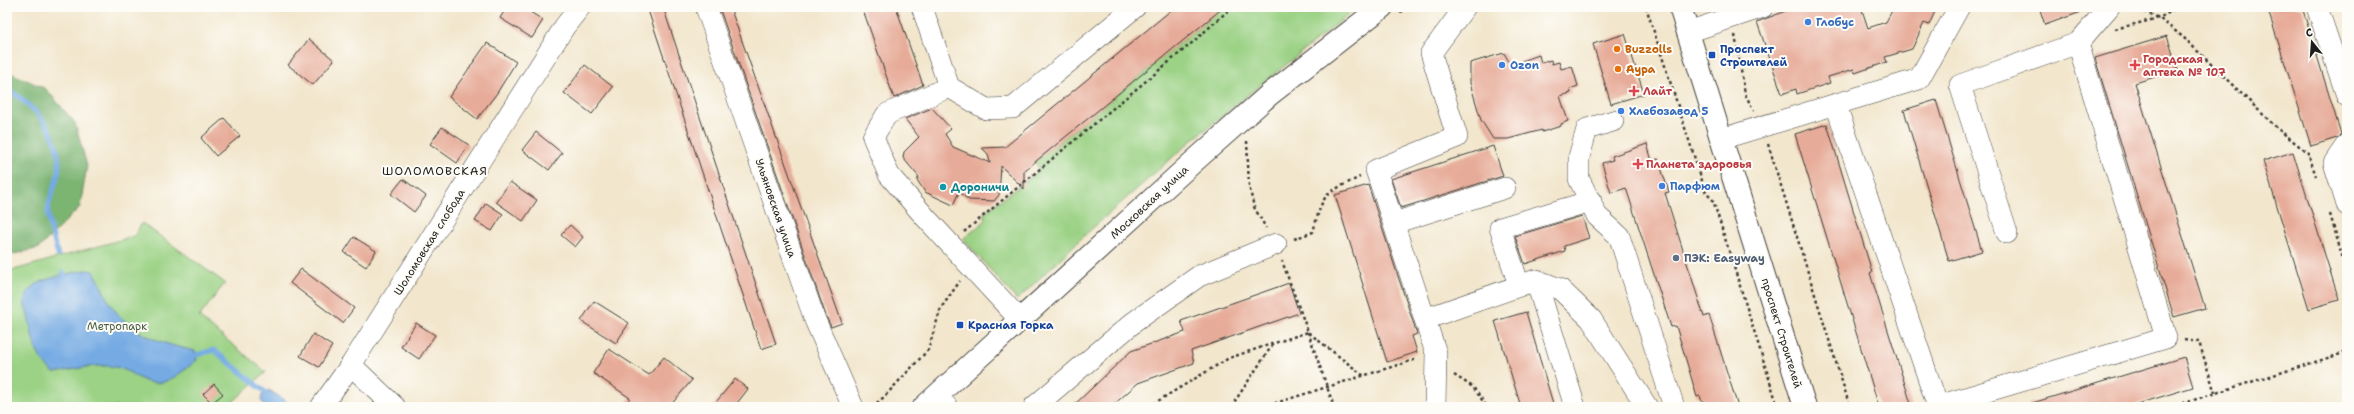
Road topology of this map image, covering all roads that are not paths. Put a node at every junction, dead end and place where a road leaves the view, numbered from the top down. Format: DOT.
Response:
graph roads {
  1 [pos="580,7"];
  2 [pos="706,7"];
  3 [pos="922,7"];
  4 [pos="1135,7"];
  5 [pos="1382,7"];
  6 [pos="1680,7"];
  7 [pos="1763,7"];
  8 [pos="1959,7"];
  9 [pos="2109,7"];
  10 [pos="2317,7"];
  11 [pos="1459,10"];
  12 [pos="1688,32"];
  13 [pos="2078,43"];
  14 [pos="949,87"];
  15 [pos="2347,96"];
  16 [pos="1836,105"];
  17 [pos="1612,121"];
  18 [pos="1721,139"];
  19 [pos="2347,144"];
  20 [pos="1505,188"];
  21 [pos="1591,201"];
  22 [pos="2337,206"];
  23 [pos="1394,223"];
  24 [pos="2007,233"];
  25 [pos="1276,244"];
  26 [pos="1527,282"];
  27 [pos="1425,319"];
  28 [pos="1020,320"];
  29 [pos="351,365"];
  30 [pos="936,403"];
  31 [pos="321,407"];
  32 [pos="395,407"];
  33 [pos="853,407"];
  34 [pos="1034,407"];
  35 [pos="1435,407"];
  36 [pos="1575,407"];
  37 [pos="1647,407"];
  38 [pos="1674,407"];
  39 [pos="1805,407"];
  40 [pos="1938,407"];
  1 -- 29 [label="street, Шоломовская слобода"];
  2 -- 33 [label="street, Ульяновская улица"];
  3 -- 14 [label="street"];
  4 -- 14 [label="street"];
  5 -- 28 [label="main road, Московская улица"];
  6 -- 12 [label="main road, проспект Строителей"];
  7 -- 12 [label="street"];
  8 -- 16 [label="street"];
  9 -- 13 [label="street"];
  10 -- 15 [label="street"];
  11 -- 23 [label="street"];
  12 -- 18 [label="main road, проспект Строителей"];
  13 -- 24 [label="street"];
  13 -- 40 [label="street"];
  14 -- 28 [label="street"];
  16 -- 18 [label="street"];
  16 -- 40 [label="street"];
  17 -- 21 [label="street"];
  18 -- 39 [label="main road, проспект Строителей"];
  19 -- 22 [label="street"];
  20 -- 23 [label="street"];
  21 -- 26 [label="street"];
  21 -- 38 [label="street"];
  23 -- 27 [label="street"];
  25 -- 34 [label="street"];
  26 -- 27 [label="street"];
  26 -- 36 [label="street"];
  26 -- 37 [label="street"];
  27 -- 35 [label="street"];
  28 -- 30 [label="main road, Московская улица"];
  29 -- 31 [label="street, Шоломовская слобода"];
  29 -- 32 [label="street"];
}
